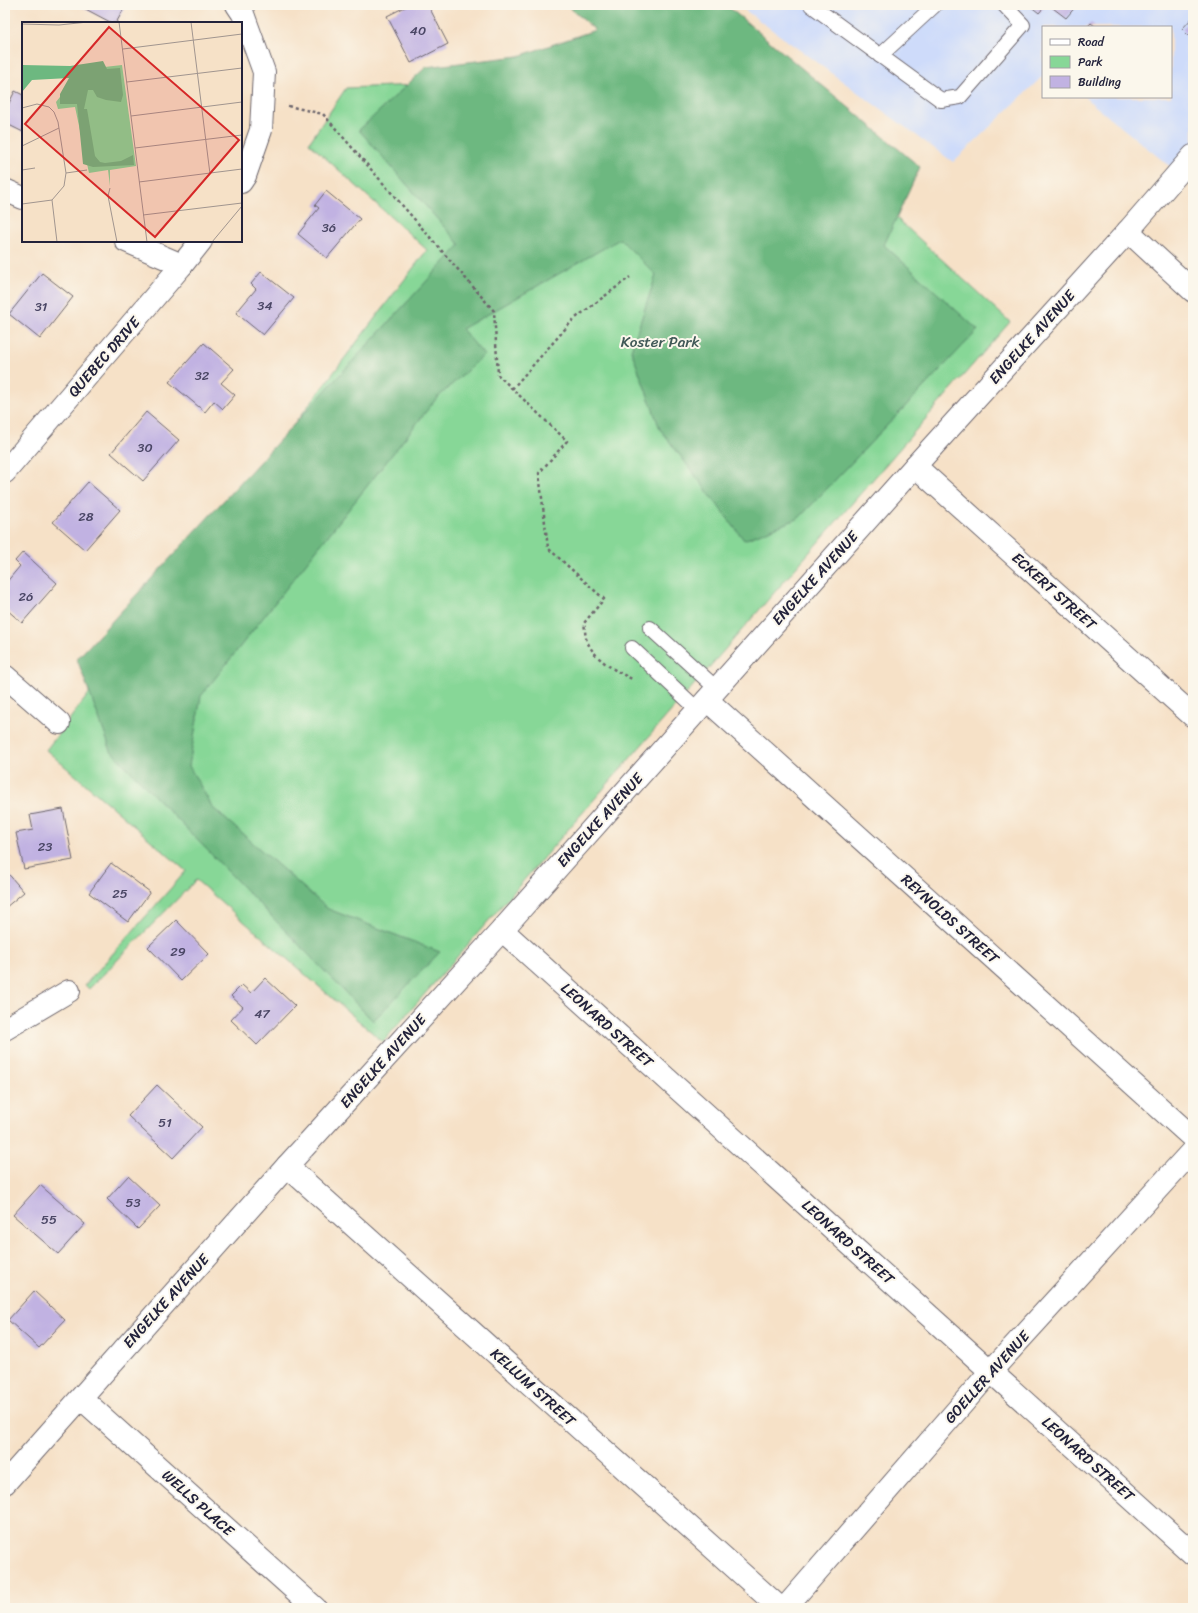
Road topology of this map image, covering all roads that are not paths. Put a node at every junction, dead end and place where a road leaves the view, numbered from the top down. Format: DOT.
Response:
graph roads {
  1 [pos="237,5"];
  2 [pos="811,5"];
  3 [pos="935,5"];
  4 [pos="1004,5"];
  5 [pos="880,56"];
  6 [pos="1193,156"];
  7 [pos="242,180"];
  8 [pos="5,190"];
  9 [pos="22,198"];
  10 [pos="1128,231"];
  11 [pos="128,242"];
  12 [pos="200,242"];
  13 [pos="182,265"];
  14 [pos="1193,291"];
  15 [pos="915,466"];
  16 [pos="5,472"];
  17 [pos="650,628"];
  18 [pos="632,648"];
  19 [pos="5,676"];
  20 [pos="707,700"];
  21 [pos="1193,716"];
  22 [pos="59,723"];
  23 [pos="502,930"];
  24 [pos="69,991"];
  25 [pos="5,1029"];
  26 [pos="1193,1138"];
  27 [pos="1193,1150"];
  28 [pos="287,1166"];
  29 [pos="991,1371"];
  30 [pos="80,1398"];
  31 [pos="5,1483"];
  32 [pos="1193,1554"];
  33 [pos="315,1608"];
  34 [pos="780,1608"];
  35 [pos="785,1608"];
  1 -- 7 [label="street"];
  2 -- 5 [label="lane"];
  3 -- 5 [label="lane"];
  4 -- 5 [label="lane"];
  6 -- 10 [label="street, ENGELKE AVENUE"];
  8 -- 9 [label="street"];
  10 -- 14 [label="street"];
  10 -- 15 [label="street, ENGELKE AVENUE"];
  11 -- 13 [label="street"];
  12 -- 13 [label="street, QUEBEC DRIVE"];
  13 -- 16 [label="street, QUEBEC DRIVE"];
  15 -- 20 [label="street, ENGELKE AVENUE"];
  15 -- 21 [label="street, ECKERT STREET"];
  17 -- 20 [label="lane"];
  18 -- 20 [label="lane"];
  19 -- 22 [label="street"];
  20 -- 23 [label="street, ENGELKE AVENUE"];
  20 -- 26 [label="street, REYNOLDS STREET"];
  23 -- 28 [label="street, ENGELKE AVENUE"];
  23 -- 29 [label="street, LEONARD STREET"];
  24 -- 25 [label="street"];
  27 -- 29 [label="street, GOELLER AVENUE"];
  28 -- 30 [label="street, ENGELKE AVENUE"];
  28 -- 34 [label="street, KELLUM STREET"];
  29 -- 32 [label="street, LEONARD STREET"];
  29 -- 35 [label="street, GOELLER AVENUE"];
  30 -- 31 [label="street, ENGELKE AVENUE"];
  30 -- 33 [label="street, WELLS PLACE"];
}
